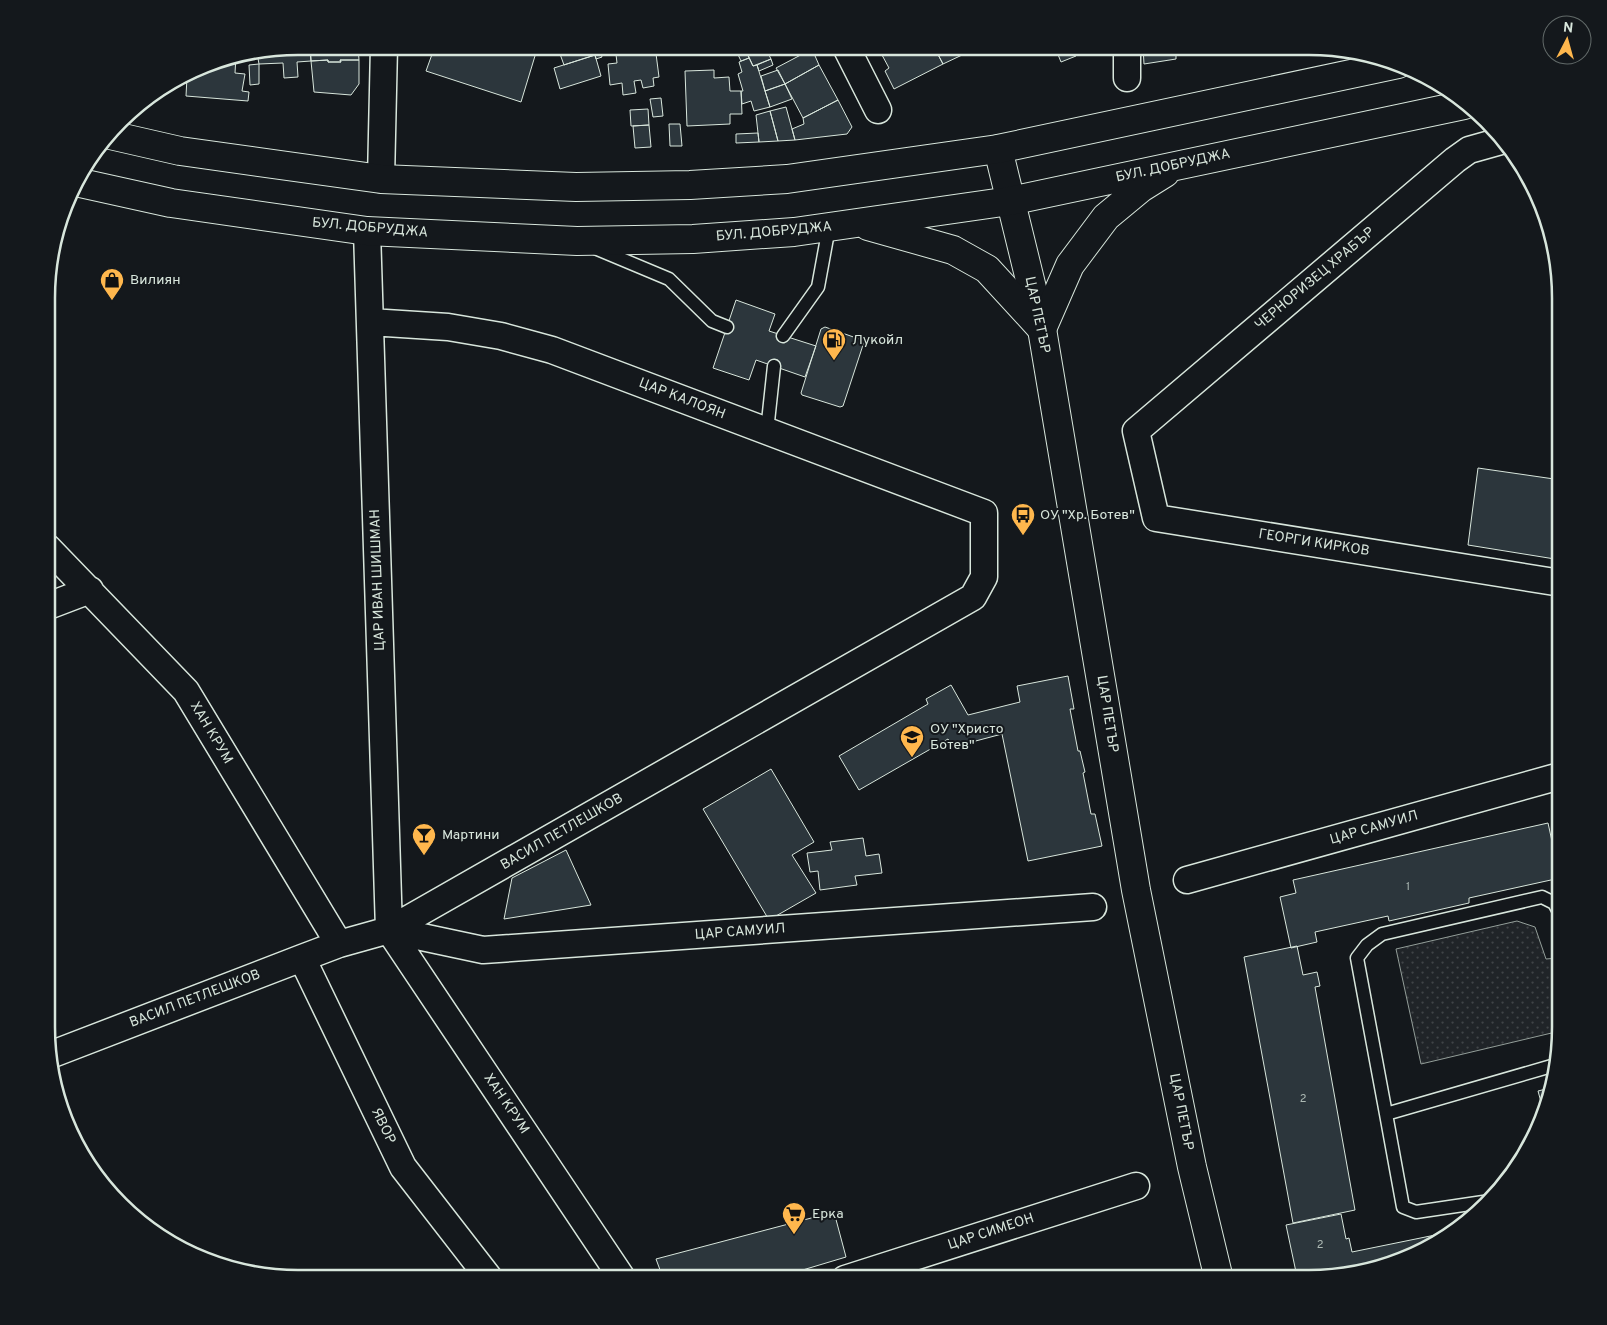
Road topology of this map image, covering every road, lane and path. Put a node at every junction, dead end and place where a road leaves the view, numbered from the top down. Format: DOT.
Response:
graph roads {
  1 [pos="384,55"];
  2 [pos="850,55"];
  3 [pos="1128,55"];
  4 [pos="1384,67"];
  5 [pos="1127,78"];
  6 [pos="1457,105"];
  7 [pos="878,110"];
  8 [pos="116,136"];
  9 [pos="1496,142"];
  10 [pos="998,149"];
  11 [pos="1180,164"];
  12 [pos="381,179"];
  13 [pos="84,184"];
  14 [pos="1010,201"];
  15 [pos="859,224"];
  16 [pos="830,227"];
  17 [pos="367,231"];
  18 [pos="576,241"];
  19 [pos="370,322"];
  20 [pos="727,327"];
  21 [pos="1042,329"];
  22 [pos="783,336"];
  23 [pos="774,366"];
  24 [pos="767,431"];
  25 [pos="1136,431"];
  26 [pos="984,513"];
  27 [pos="55,555"];
  28 [pos="1552,582"];
  29 [pos="90,590"];
  30 [pos="55,603"];
  31 [pos="1552,778"];
  32 [pos="1187,880"];
  33 [pos="1552,902"];
  34 [pos="1094,907"];
  35 [pos="390,930"];
  36 [pos="339,944"];
  37 [pos="302,958"];
  38 [pos="57,1052"];
  39 [pos="1548,1067"];
  40 [pos="1386,1114"];
  41 [pos="1136,1186"];
  42 [pos="1477,1203"];
  43 [pos="483,1270"];
  44 [pos="617,1270"];
  45 [pos="870,1270"];
  46 [pos="1217,1270"];
  1 -- 12 [label="street"];
  2 -- 7 [label="street"];
  3 -- 5 [label="street"];
  4 -- 10 [label="main road"];
  6 -- 11 [label="main road, БУЛ. ДОБРУДЖА"];
  8 -- 12 [label="main road"];
  9 -- 25 [label="street, ЧЕРНОРИЗЕЦ ХРАБЪР"];
  10 -- 12 [label="main road"];
  10 -- 14 [label="main road, ЦАР ПЕТЪР"];
  11 -- 14 [label="main road, БУЛ. ДОБРУДЖА"];
  11 -- 21 [label="main road"];
  13 -- 17 [label="main road, БУЛ. ДОБРУДЖА"];
  14 -- 15 [label="main road, БУЛ. ДОБРУДЖА"];
  14 -- 21 [label="main road, ЦАР ПЕТЪР"];
  15 -- 16 [label="main road, БУЛ. ДОБРУДЖА"];
  15 -- 21 [label="main road"];
  16 -- 18 [label="main road, БУЛ. ДОБРУДЖА"];
  16 -- 22 [label="lane"];
  17 -- 18 [label="main road, БУЛ. ДОБРУДЖА"];
  17 -- 19 [label="street, ЦАР ИВАН ШИШМАН"];
  18 -- 20 [label="lane"];
  19 -- 24 [label="street, ЦАР КАЛОЯН"];
  19 -- 35 [label="street, ЦАР ИВАН ШИШМАН"];
  21 -- 46 [label="main road, ЦАР ПЕТЪР"];
  23 -- 24 [label="lane"];
  24 -- 26 [label="street, ЦАР КАЛОЯН"];
  25 -- 28 [label="street, ГЕОРГИ КИРКОВ"];
  26 -- 35 [label="street, ВАСИЛ ПЕТЛЕШКОВ"];
  27 -- 29 [label="street, ХАН КРУМ"];
  29 -- 30 [label="street"];
  29 -- 36 [label="street, ХАН КРУМ"];
  31 -- 32 [label="street, ЦАР САМУИЛ"];
  33 -- 40 [label="lane"];
  34 -- 35 [label="street, ЦАР САМУИЛ"];
  35 -- 36 [label="street, ВАСИЛ ПЕТЛЕШКОВ"];
  35 -- 44 [label="street, ХАН КРУМ"];
  36 -- 37 [label="street, ВАСИЛ ПЕТЛЕШКОВ"];
  37 -- 38 [label="street, ВАСИЛ ПЕТЛЕШКОВ"];
  37 -- 43 [label="street, ЯВОР"];
  39 -- 40 [label="lane"];
  40 -- 42 [label="lane"];
  41 -- 45 [label="street, ЦАР СИМЕОН"];
}
